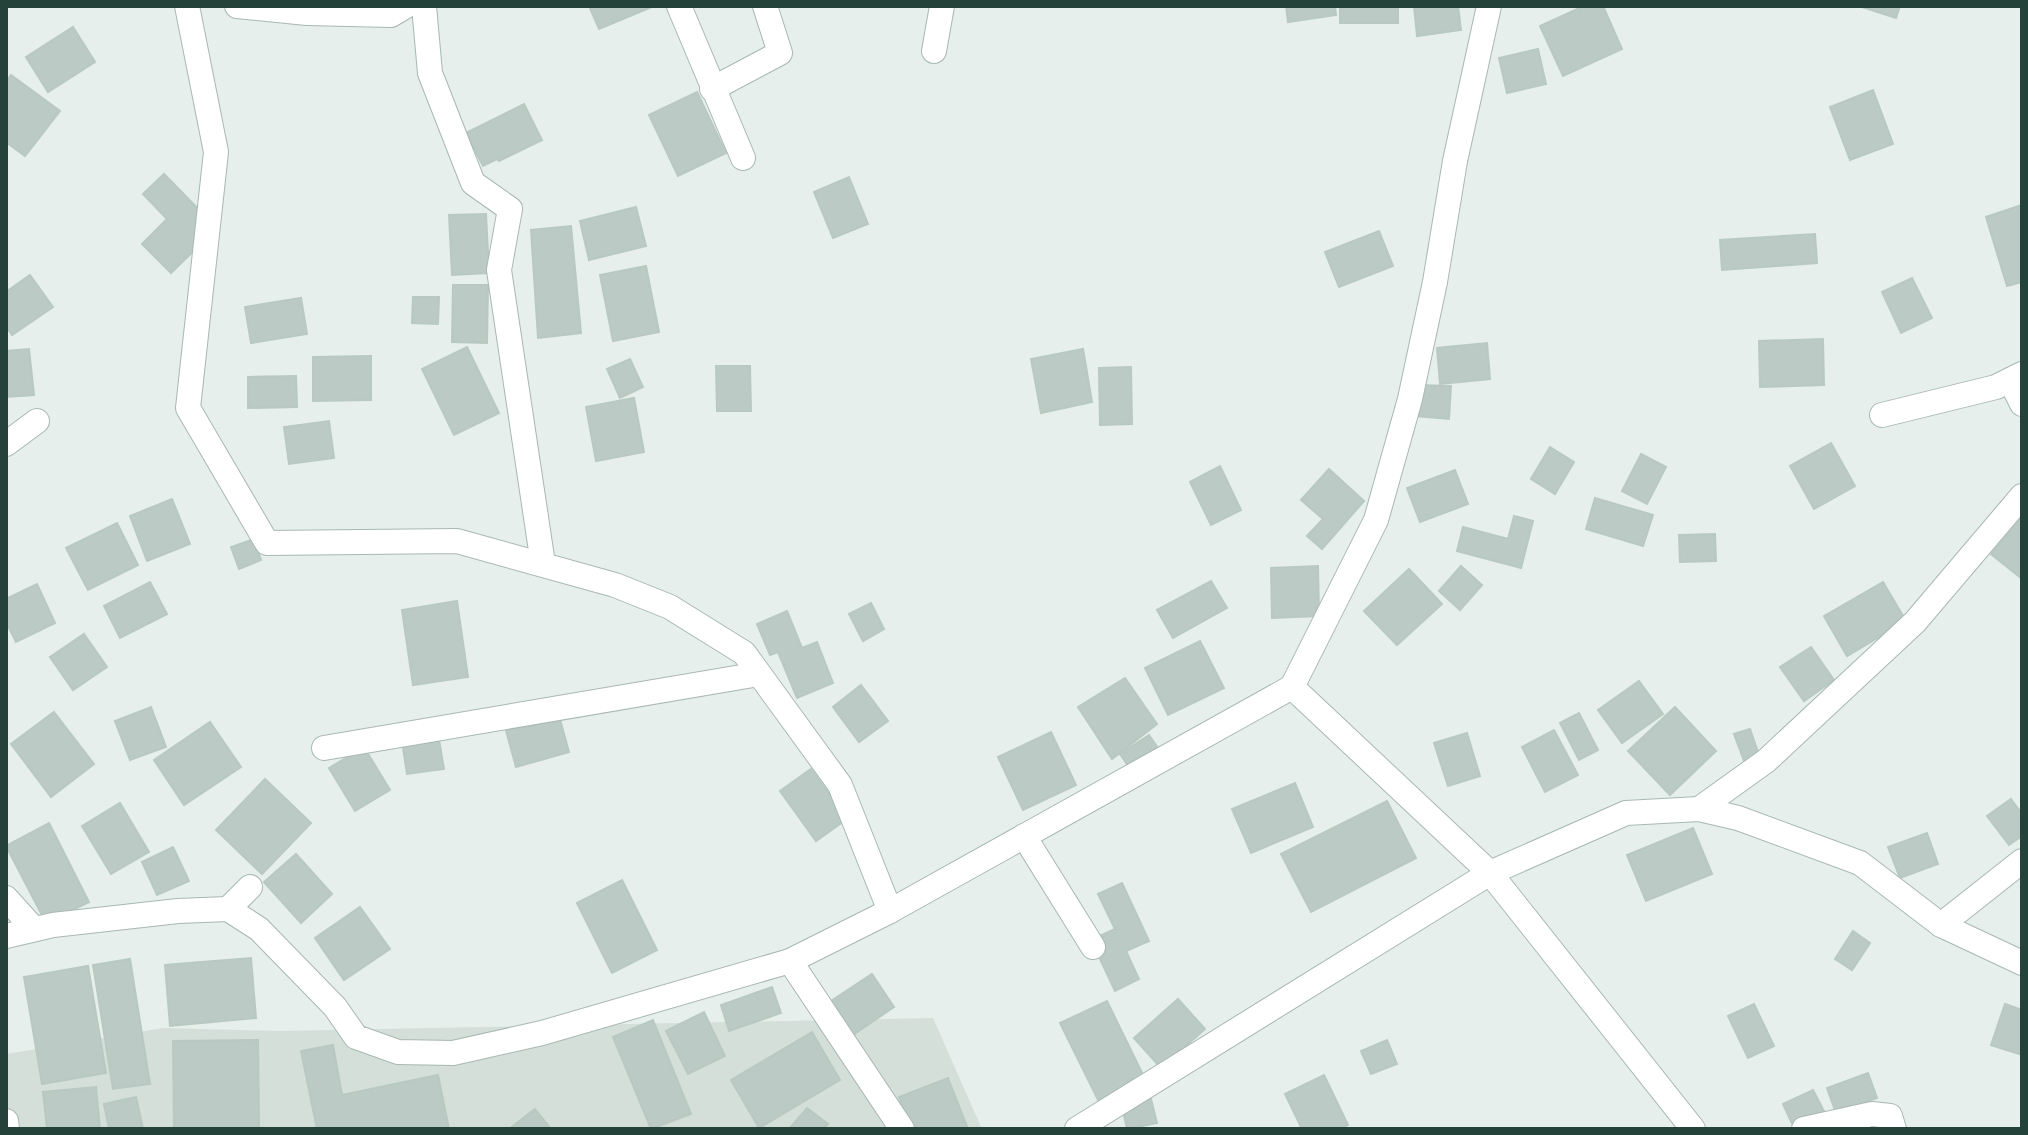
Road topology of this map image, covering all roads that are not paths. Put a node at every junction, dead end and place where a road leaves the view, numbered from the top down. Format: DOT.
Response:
graph roads {
  1 [pos="187,6"];
  2 [pos="237,6"];
  3 [pos="406,6"];
  4 [pos="424,6"];
  5 [pos="679,6"];
  6 [pos="765,6"];
  7 [pos="942,6"];
  8 [pos="1489,6"];
  9 [pos="934,51"];
  10 [pos="712,89"];
  11 [pos="743,158"];
  12 [pos="2016,377"];
  13 [pos="2022,404"];
  14 [pos="1882,415"];
  15 [pos="37,421"];
  16 [pos="6,444"];
  17 [pos="2022,496"];
  18 [pos="543,564"];
  19 [pos="759,674"];
  20 [pos="1292,687"];
  21 [pos="324,748"];
  22 [pos="1699,809"];
  23 [pos="1024,836"];
  24 [pos="2022,861"];
  25 [pos="1490,873"];
  26 [pos="250,887"];
  27 [pos="6,898"];
  28 [pos="228,909"];
  29 [pos="890,911"];
  30 [pos="1941,925"];
  31 [pos="34,929"];
  32 [pos="6,936"];
  33 [pos="1093,947"];
  34 [pos="790,961"];
  35 [pos="2022,963"];
  36 [pos="6,1121"];
  37 [pos="7,1129"];
  38 [pos="902,1129"];
  39 [pos="1077,1129"];
  40 [pos="1693,1129"];
  41 [pos="1804,1129"];
  42 [pos="1894,1129"];
  1 -- 18 [label="street"];
  2 -- 3 [label="street"];
  4 -- 18 [label="street"];
  5 -- 10 [label="street"];
  6 -- 10 [label="street"];
  7 -- 9 [label="street"];
  8 -- 20 [label="street"];
  10 -- 11 [label="street"];
  12 -- 13 [label="street"];
  12 -- 14 [label="street"];
  15 -- 16 [label="street"];
  17 -- 22 [label="street"];
  18 -- 19 [label="street"];
  19 -- 21 [label="street"];
  19 -- 29 [label="street"];
  20 -- 23 [label="street"];
  20 -- 25 [label="street"];
  22 -- 25 [label="street"];
  22 -- 30 [label="street"];
  23 -- 29 [label="street"];
  23 -- 33 [label="street"];
  24 -- 30 [label="street"];
  25 -- 39 [label="street"];
  25 -- 40 [label="street"];
  26 -- 28 [label="street"];
  27 -- 31 [label="street"];
  28 -- 31 [label="street"];
  28 -- 34 [label="street"];
  29 -- 34 [label="street"];
  30 -- 35 [label="street"];
  31 -- 32 [label="street"];
  34 -- 38 [label="street"];
  36 -- 37 [label="street"];
  41 -- 42 [label="street"];
}
